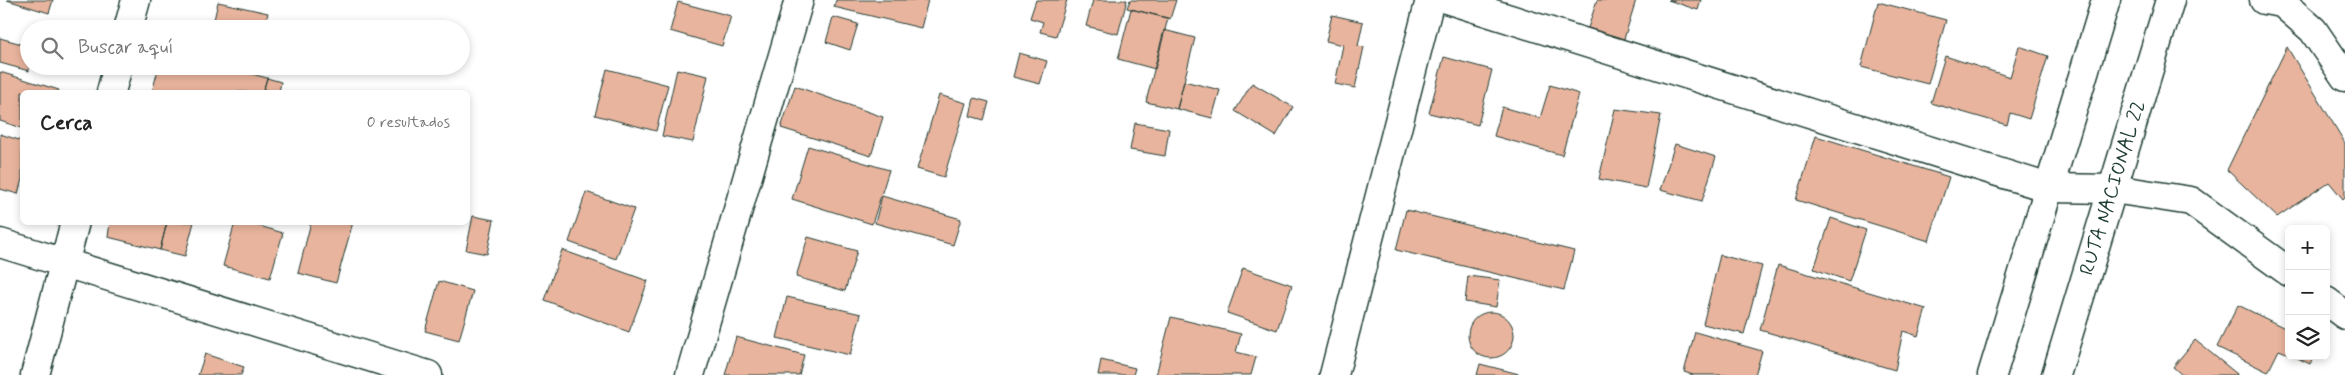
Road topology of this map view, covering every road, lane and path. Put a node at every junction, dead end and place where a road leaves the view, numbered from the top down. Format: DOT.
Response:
graph roads {
  1 [pos="136,0"];
  2 [pos="799,0"];
  3 [pos="1430,0"];
  4 [pos="1449,0"];
  5 [pos="2106,0"];
  6 [pos="2170,0"];
  7 [pos="2264,0"];
  8 [pos="130,20"];
  9 [pos="115,75"];
  10 [pos="2345,77"];
  11 [pos="111,90"];
  12 [pos="2049,188"];
  13 [pos="2113,189"];
  14 [pos="73,225"];
  15 [pos="0,243"];
  16 [pos="63,263"];
  17 [pos="2286,270"];
  18 [pos="2330,303"];
  19 [pos="2345,315"];
  20 [pos="35,375"];
  21 [pos="428,375"];
  22 [pos="690,375"];
  23 [pos="1334,375"];
  24 [pos="1992,375"];
  25 [pos="2056,375"];
  1 -- 8 [label="main road"];
  2 -- 22 [label="main road"];
  3 -- 23 [label="main road"];
  4 -- 12 [label="main road"];
  5 -- 12 [label="main road"];
  6 -- 13 [label="main road, RUTA NACIONAL 22"];
  7 -- 10 [label="main road"];
  9 -- 11 [label="main road"];
  12 -- 13 [label="main road"];
  12 -- 24 [label="main road"];
  13 -- 17 [label="main road"];
  13 -- 25 [label="main road, RUTA NACIONAL 22"];
  14 -- 16 [label="main road"];
  15 -- 16 [label="main road"];
  16 -- 20 [label="main road"];
  16 -- 21 [label="main road"];
  18 -- 19 [label="main road"];
}
